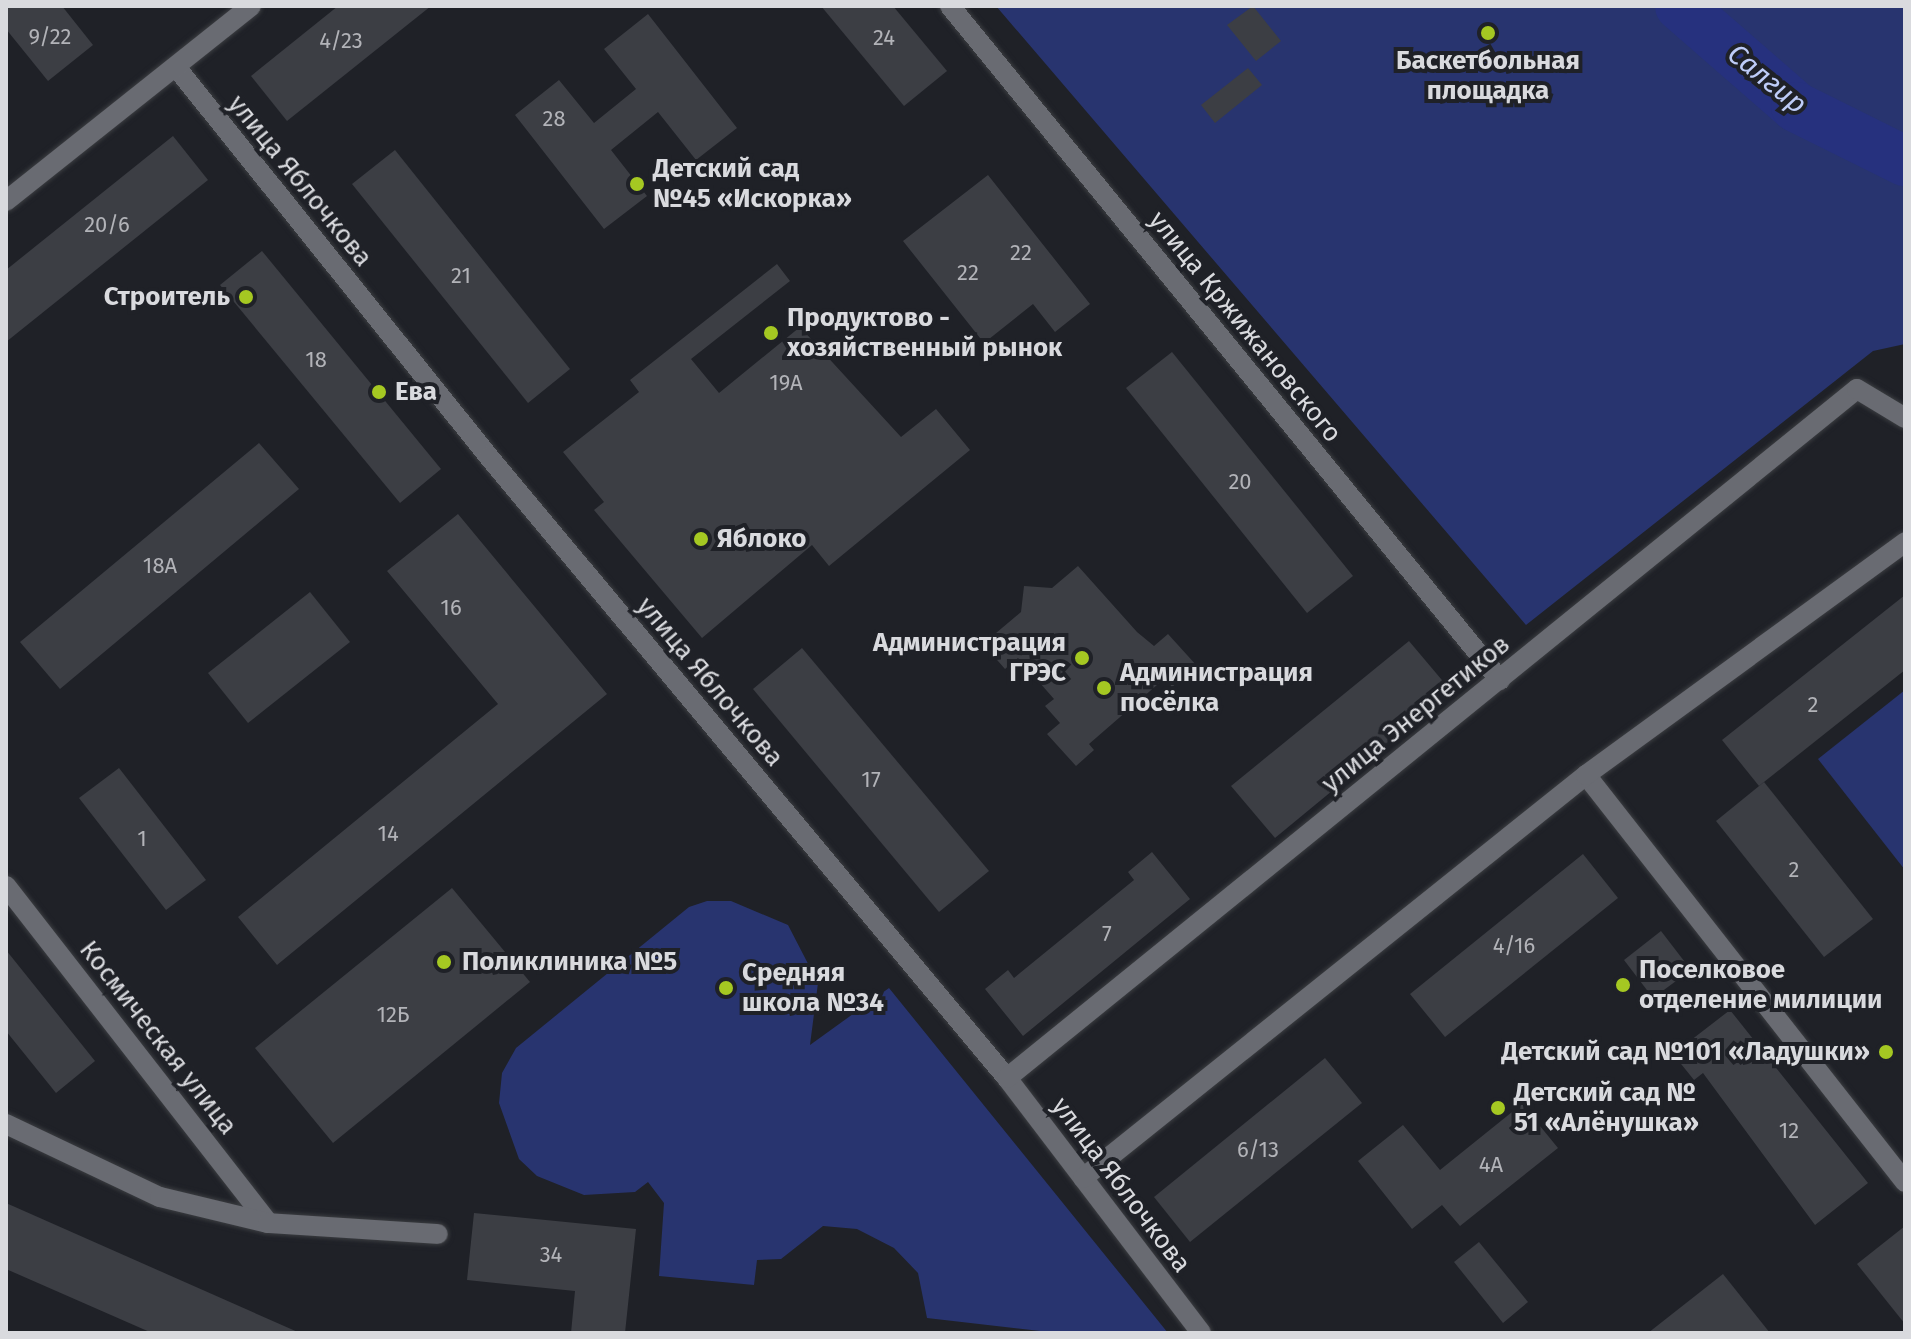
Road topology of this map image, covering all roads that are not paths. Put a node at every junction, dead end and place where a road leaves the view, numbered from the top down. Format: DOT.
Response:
graph roads {
  1 [pos="251,6"];
  2 [pos="950,6"];
  3 [pos="176,67"];
  4 [pos="6,201"];
  5 [pos="1905,418"];
  6 [pos="1905,542"];
  7 [pos="1500,680"];
  8 [pos="1586,775"];
  9 [pos="6,886"];
  10 [pos="1007,1078"];
  11 [pos="6,1124"];
  12 [pos="1083,1178"];
  13 [pos="1905,1182"];
  14 [pos="268,1223"];
  15 [pos="438,1234"];
  16 [pos="1201,1333"];
  1 -- 3 [label="street"];
  2 -- 7 [label="street, улица Кржижановского"];
  3 -- 4 [label="street"];
  3 -- 10 [label="street, улица Яблочкова"];
  5 -- 7 [label="street, улица Энергетиков"];
  6 -- 8 [label="street"];
  7 -- 10 [label="street, улица Энергетиков"];
  8 -- 12 [label="street"];
  8 -- 13 [label="street"];
  9 -- 14 [label="street, Космическая улица"];
  10 -- 12 [label="street, улица Яблочкова"];
  11 -- 14 [label="street"];
  12 -- 16 [label="street, улица Яблочкова"];
  14 -- 15 [label="street"];
}
